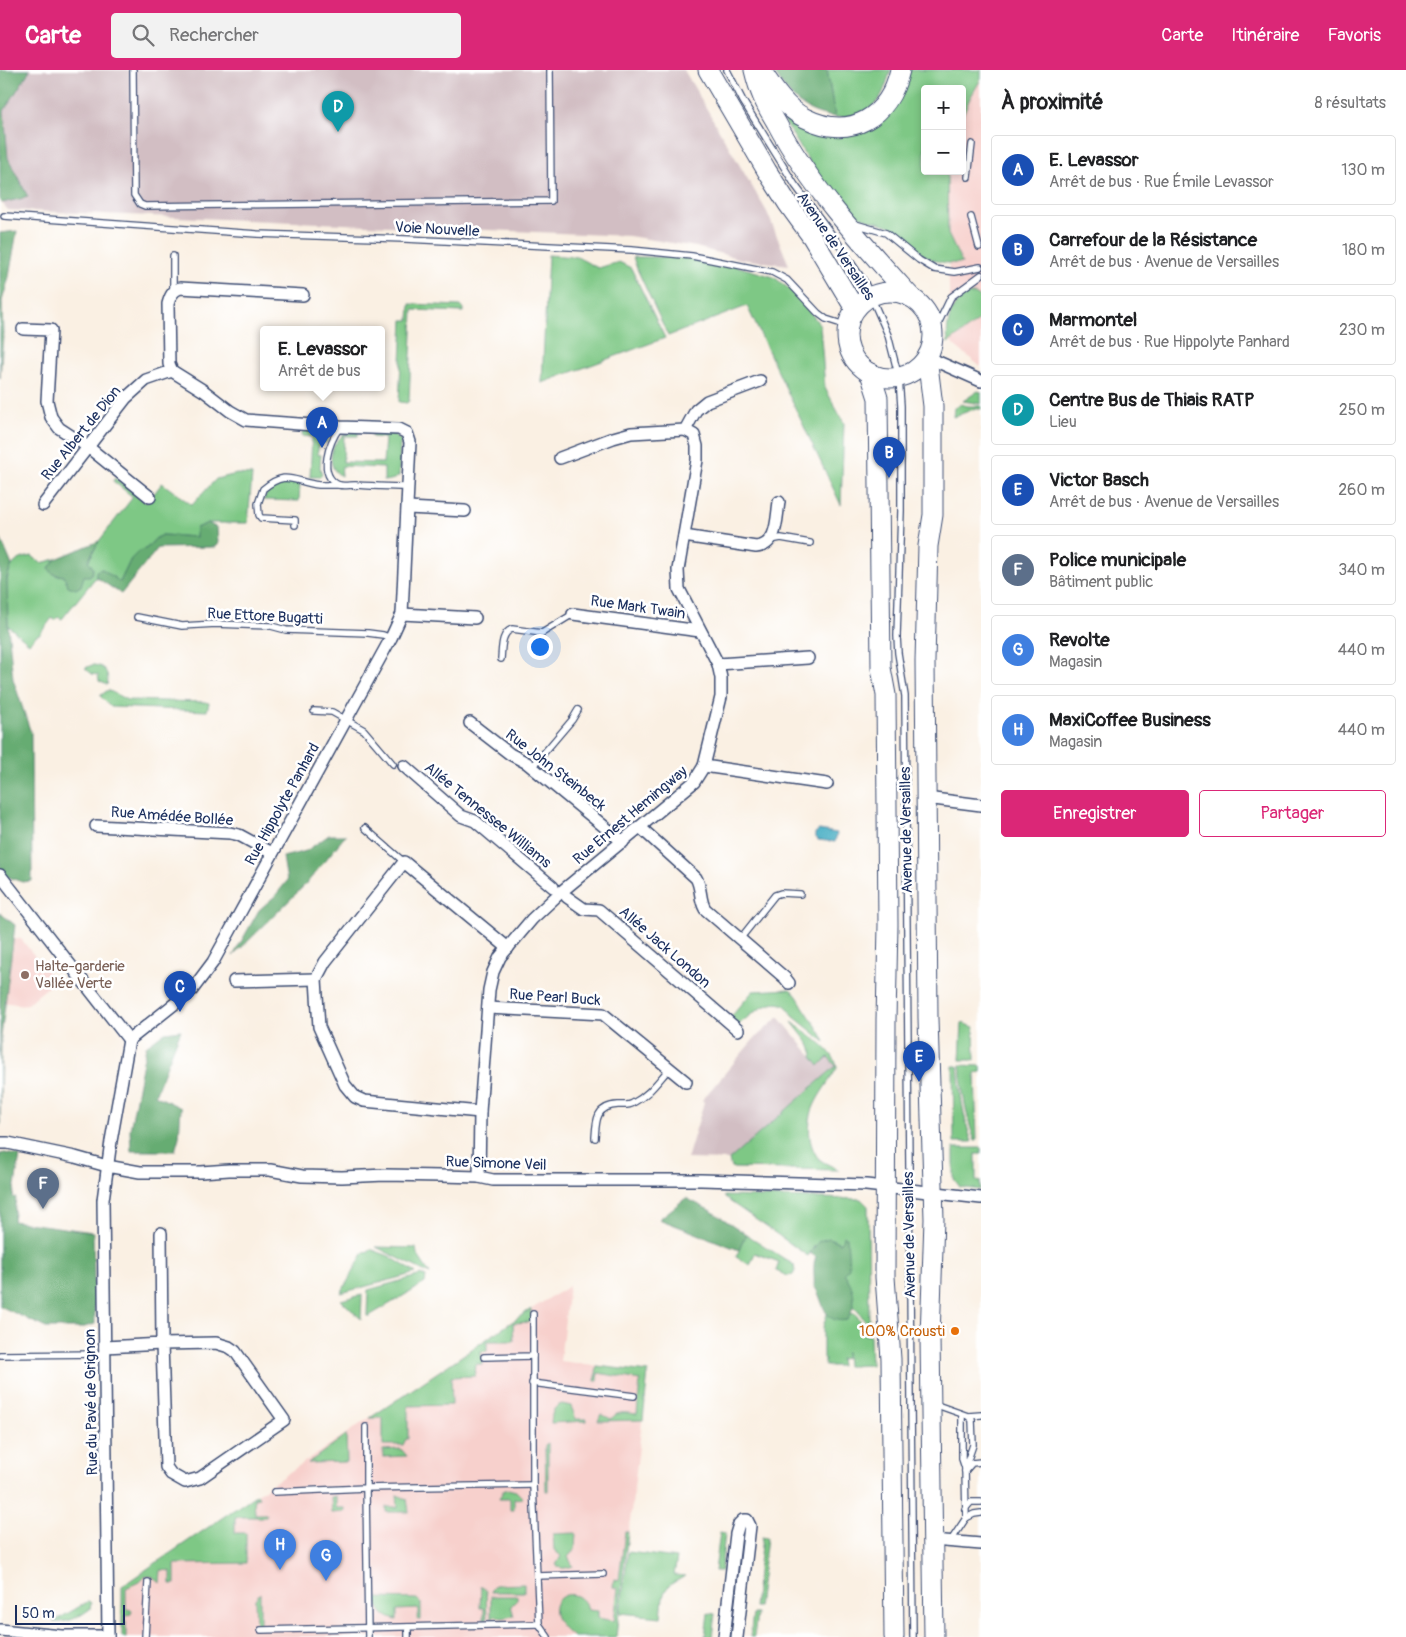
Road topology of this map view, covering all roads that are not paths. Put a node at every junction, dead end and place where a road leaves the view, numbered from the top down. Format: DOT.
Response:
graph roads {
  1 [pos="134,70"];
  2 [pos="550,70"];
  3 [pos="708,70"];
  4 [pos="727,70"];
  5 [pos="754,70"];
  6 [pos="761,70"];
  7 [pos="900,70"];
  8 [pos="972,144"];
  9 [pos="968,177"];
  10 [pos="4,216"];
  11 [pos="971,217"];
  12 [pos="844,220"];
  13 [pos="979,247"];
  14 [pos="173,256"];
  15 [pos="980,267"];
  16 [pos="981,275"];
  17 [pos="172,293"];
  18 [pos="303,295"];
  19 [pos="871,296"];
  20 [pos="911,297"];
  21 [pos="851,318"];
  22 [pos="23,329"];
  23 [pos="934,334"];
  24 [pos="928,357"];
  25 [pos="172,371"];
  26 [pos="870,373"];
  27 [pos="899,378"];
  28 [pos="760,381"];
  29 [pos="981,381"];
  30 [pos="340,427"];
  31 [pos="685,430"];
  32 [pos="88,447"];
  33 [pos="560,458"];
  34 [pos="339,485"];
  35 [pos="408,487"];
  36 [pos="150,497"];
  37 [pos="779,502"];
  38 [pos="43,505"];
  39 [pos="408,508"];
  40 [pos="465,511"];
  41 [pos="295,525"];
  42 [pos="684,536"];
  43 [pos="771,540"];
  44 [pos="810,543"];
  45 [pos="402,614"];
  46 [pos="573,614"];
  47 [pos="138,617"];
  48 [pos="475,618"];
  49 [pos="700,631"];
  50 [pos="391,638"];
  51 [pos="808,658"];
  52 [pos="501,659"];
  53 [pos="718,664"];
  54 [pos="578,710"];
  55 [pos="314,711"];
  56 [pos="346,720"];
  57 [pos="470,723"];
  58 [pos="398,765"];
  59 [pos="704,766"];
  60 [pos="532,767"];
  61 [pos="827,784"];
  62 [pos="926,798"];
  63 [pos="981,805"];
  64 [pos="96,826"];
  65 [pos="365,828"];
  66 [pos="641,828"];
  67 [pos="623,842"];
  68 [pos="272,853"];
  69 [pos="404,862"];
  70 [pos="0,876"];
  71 [pos="553,887"];
  72 [pos="800,894"];
  73 [pos="568,897"];
  74 [pos="740,939"];
  75 [pos="508,948"];
  76 [pos="316,979"];
  77 [pos="234,981"];
  78 [pos="789,983"];
  79 [pos="488,1008"];
  80 [pos="738,1030"];
  81 [pos="129,1040"];
  82 [pos="670,1068"];
  83 [pos="686,1082"];
  84 [pos="480,1112"];
  85 [pos="595,1138"];
  86 [pos="0,1143"];
  87 [pos="107,1166"];
  88 [pos="479,1177"];
  89 [pos="885,1187"];
  90 [pos="908,1190"];
  91 [pos="933,1192"];
  92 [pos="981,1198"];
  93 [pos="161,1233"];
  94 [pos="533,1314"];
  95 [pos="162,1344"];
  96 [pos="105,1350"];
  97 [pos="0,1355"];
  98 [pos="533,1356"];
  99 [pos="484,1357"];
  100 [pos="532,1383"];
  101 [pos="634,1396"];
  102 [pos="930,1403"];
  103 [pos="965,1415"];
  104 [pos="981,1415"];
  105 [pos="366,1427"];
  106 [pos="981,1462"];
  107 [pos="965,1469"];
  108 [pos="533,1485"];
  109 [pos="366,1488"];
  110 [pos="274,1492"];
  111 [pos="981,1502"];
  112 [pos="966,1509"];
  113 [pos="981,1513"];
  114 [pos="966,1518"];
  115 [pos="941,1541"];
  116 [pos="981,1544"];
  117 [pos="603,1574"];
  118 [pos="537,1576"];
  119 [pos="148,1582"];
  120 [pos="539,1624"];
  121 [pos="408,1627"];
  122 [pos="368,1628"];
  123 [pos="0,1630"];
  124 [pos="261,1630"];
  125 [pos="108,1636"];
  126 [pos="145,1637"];
  127 [pos="368,1637"];
  128 [pos="408,1637"];
  129 [pos="548,1637"];
  130 [pos="724,1637"];
  131 [pos="737,1637"];
  132 [pos="894,1637"];
  133 [pos="913,1637"];
  134 [pos="934,1637"];
  1 -- 2 [label="lane"];
  3 -- 21 [label="main road"];
  4 -- 19 [label="lane, Avenue de Versailles"];
  5 -- 12 [label="main road, Avenue de Versailles"];
  6 -- 7 [label="main road"];
  8 -- 9 [label="lane"];
  10 -- 21 [label="lane, Voie Nouvelle"];
  11 -- 13 [label="lane"];
  12 -- 15 [label="lane"];
  12 -- 20 [label="main road, Avenue de Versailles"];
  14 -- 17 [label="lane"];
  16 -- 23 [label="lane"];
  17 -- 18 [label="street"];
  17 -- 25 [label="street"];
  19 -- 20 [label="main road"];
  19 -- 21 [label="main road"];
  19 -- 27 [label="lane, Avenue de Versailles"];
  20 -- 23 [label="main road, Avenue de Versailles"];
  21 -- 26 [label="main road"];
  22 -- 32 [label="street"];
  23 -- 24 [label="main road"];
  24 -- 27 [label="main road"];
  24 -- 29 [label="street"];
  24 -- 62 [label="main road, Avenue de Versailles"];
  25 -- 30 [label="street"];
  25 -- 32 [label="street, Rue Albert de Dion"];
  26 -- 27 [label="main road"];
  26 -- 89 [label="main road, Avenue de Versailles"];
  27 -- 90 [label="lane, Avenue de Versailles"];
  28 -- 31 [label="street"];
  30 -- 34 [label="lane"];
  30 -- 35 [label="street, Rue Hippolyte Panhard"];
  31 -- 33 [label="street"];
  31 -- 42 [label="street, Rue Ernest Hemingway"];
  32 -- 36 [label="street"];
  32 -- 38 [label="street, Rue Albert de Dion"];
  34 -- 35 [label="lane"];
  34 -- 41 [label="lane"];
  35 -- 39 [label="street, Rue Hippolyte Panhard"];
  37 -- 43 [label="street"];
  39 -- 40 [label="street"];
  39 -- 45 [label="street, Rue Hippolyte Panhard"];
  42 -- 43 [label="street"];
  42 -- 49 [label="street, Rue Ernest Hemingway"];
  43 -- 44 [label="lane"];
  45 -- 48 [label="street"];
  45 -- 50 [label="street, Rue Hippolyte Panhard"];
  46 -- 49 [label="street, Rue Mark Twain"];
  46 -- 52 [label="lane"];
  47 -- 50 [label="lane, Rue Ettore Bugatti"];
  49 -- 53 [label="street, Rue Ernest Hemingway"];
  50 -- 56 [label="street, Rue Hippolyte Panhard"];
  51 -- 53 [label="street"];
  53 -- 59 [label="street, Rue Ernest Hemingway"];
  54 -- 60 [label="lane"];
  55 -- 56 [label="lane"];
  56 -- 58 [label="lane"];
  56 -- 68 [label="street, Rue Hippolyte Panhard"];
  57 -- 60 [label="street, Rue John Steinbeck"];
  58 -- 71 [label="street, Allée Tennessee Williams"];
  59 -- 61 [label="street"];
  59 -- 66 [label="street, Rue Ernest Hemingway"];
  60 -- 67 [label="street, Rue John Steinbeck"];
  62 -- 63 [label="street"];
  62 -- 91 [label="main road, Avenue de Versailles"];
  64 -- 68 [label="street, Rue Amédée Bollée"];
  65 -- 69 [label="lane"];
  66 -- 67 [label="street, Rue Ernest Hemingway"];
  66 -- 74 [label="street"];
  67 -- 75 [label="street, Rue Ernest Hemingway"];
  68 -- 81 [label="street, Rue Hippolyte Panhard"];
  69 -- 75 [label="street"];
  69 -- 76 [label="street"];
  70 -- 81 [label="street"];
  72 -- 74 [label="lane"];
  73 -- 80 [label="street, Allée Jack London"];
  74 -- 78 [label="street"];
  75 -- 79 [label="street, Rue Ernest Hemingway"];
  76 -- 77 [label="street"];
  76 -- 84 [label="street"];
  79 -- 82 [label="street, Rue Pearl Buck"];
  79 -- 84 [label="street, Rue Ernest Hemingway"];
  81 -- 87 [label="street"];
  82 -- 83 [label="street, Rue Pearl Buck"];
  82 -- 85 [label="lane"];
  84 -- 88 [label="street, Rue Ernest Hemingway"];
  86 -- 87 [label="street, Rue Simone Veil"];
  87 -- 88 [label="street, Rue Simone Veil"];
  87 -- 96 [label="street, Rue du Pavé de Grignon"];
  88 -- 89 [label="street, Rue Simone Veil"];
  89 -- 90 [label="street, Rue Simone Veil"];
  89 -- 132 [label="main road, Avenue de Versailles"];
  90 -- 91 [label="street, Rue Simone Veil"];
  90 -- 133 [label="lane, Avenue de Versailles"];
  91 -- 92 [label="street, Rue Simone Veil"];
  91 -- 102 [label="main road, Avenue de Versailles"];
  93 -- 95 [label="street"];
  94 -- 98 [label="lane"];
  95 -- 95 [label="street"];
  95 -- 96 [label="street"];
  96 -- 97 [label="lane"];
  96 -- 125 [label="street, Rue du Pavé de Grignon"];
  98 -- 99 [label="lane"];
  98 -- 100 [label="lane"];
  100 -- 101 [label="lane"];
  100 -- 108 [label="lane"];
  102 -- 103 [label="lane"];
  102 -- 115 [label="main road, Avenue de Versailles"];
  103 -- 104 [label="lane"];
  103 -- 107 [label="lane"];
  103 -- 107 [label="lane"];
  105 -- 109 [label="lane"];
  106 -- 107 [label="lane"];
  107 -- 112 [label="lane"];
  108 -- 109 [label="lane"];
  108 -- 118 [label="lane"];
  109 -- 110 [label="lane"];
  109 -- 122 [label="lane"];
  111 -- 112 [label="lane"];
  112 -- 114 [label="lane"];
  113 -- 114 [label="lane"];
  114 -- 115 [label="lane"];
  115 -- 116 [label="street"];
  115 -- 134 [label="main road, Avenue de Versailles"];
  117 -- 118 [label="lane"];
  118 -- 120 [label="lane"];
  119 -- 126 [label="lane"];
  120 -- 121 [label="lane"];
  120 -- 129 [label="lane"];
  121 -- 122 [label="lane"];
  121 -- 128 [label="lane"];
  122 -- 124 [label="lane"];
  122 -- 127 [label="lane"];
  123 -- 125 [label="street"];
  130 -- 131 [label="street"];
}
